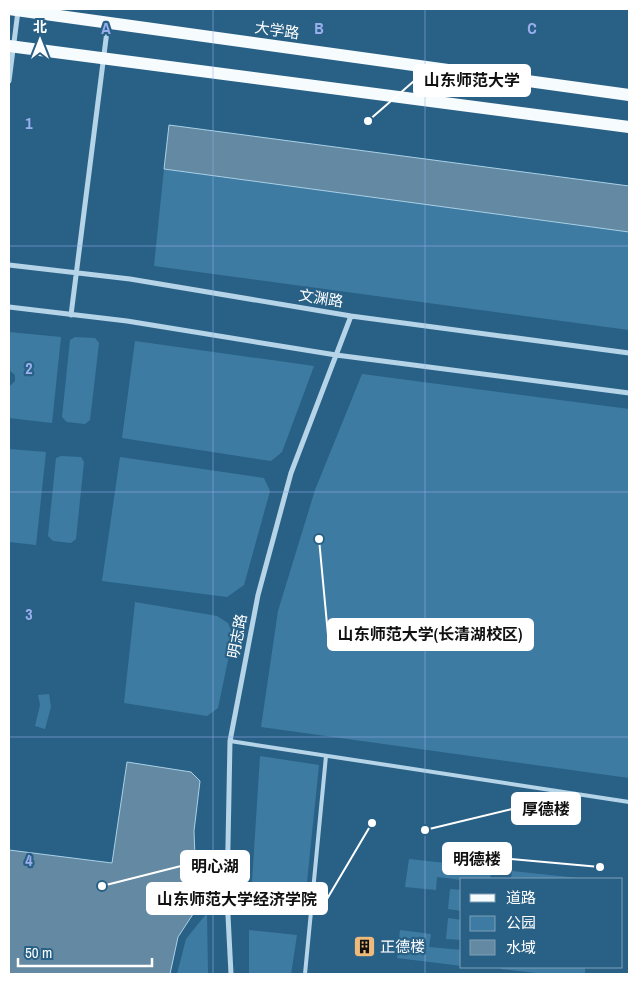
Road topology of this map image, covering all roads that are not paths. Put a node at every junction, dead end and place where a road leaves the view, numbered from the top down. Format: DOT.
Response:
graph roads {
  1 [pos="13,10"];
  2 [pos="108,23"];
  3 [pos="11,46"];
  4 [pos="104,58"];
  5 [pos="9,81"];
  6 [pos="629,95"];
  7 [pos="629,127"];
  8 [pos="9,265"];
  9 [pos="76,273"];
  10 [pos="9,307"];
  11 [pos="71,315"];
  12 [pos="351,316"];
  13 [pos="629,352"];
  14 [pos="336,355"];
  15 [pos="629,393"];
  16 [pos="230,741"];
  17 [pos="326,756"];
  18 [pos="629,802"];
  19 [pos="231,974"];
  20 [pos="305,974"];
  1 -- 2 [label="main road, 大学路"];
  1 -- 3 [label="street"];
  2 -- 4 [label="street"];
  2 -- 6 [label="main road, 大学路"];
  3 -- 4 [label="main road"];
  3 -- 5 [label="street"];
  4 -- 7 [label="main road"];
  4 -- 9 [label="street"];
  8 -- 9 [label="street, 文渊路"];
  9 -- 11 [label="street"];
  9 -- 12 [label="street, 文渊路"];
  10 -- 11 [label="street"];
  11 -- 14 [label="street"];
  12 -- 13 [label="street, 文渊路"];
  12 -- 14 [label="street, 明志路"];
  14 -- 15 [label="street"];
  14 -- 16 [label="street, 明志路"];
  16 -- 17 [label="lane"];
  16 -- 19 [label="street, 明志路"];
  17 -- 18 [label="lane"];
  17 -- 20 [label="lane"];
}
